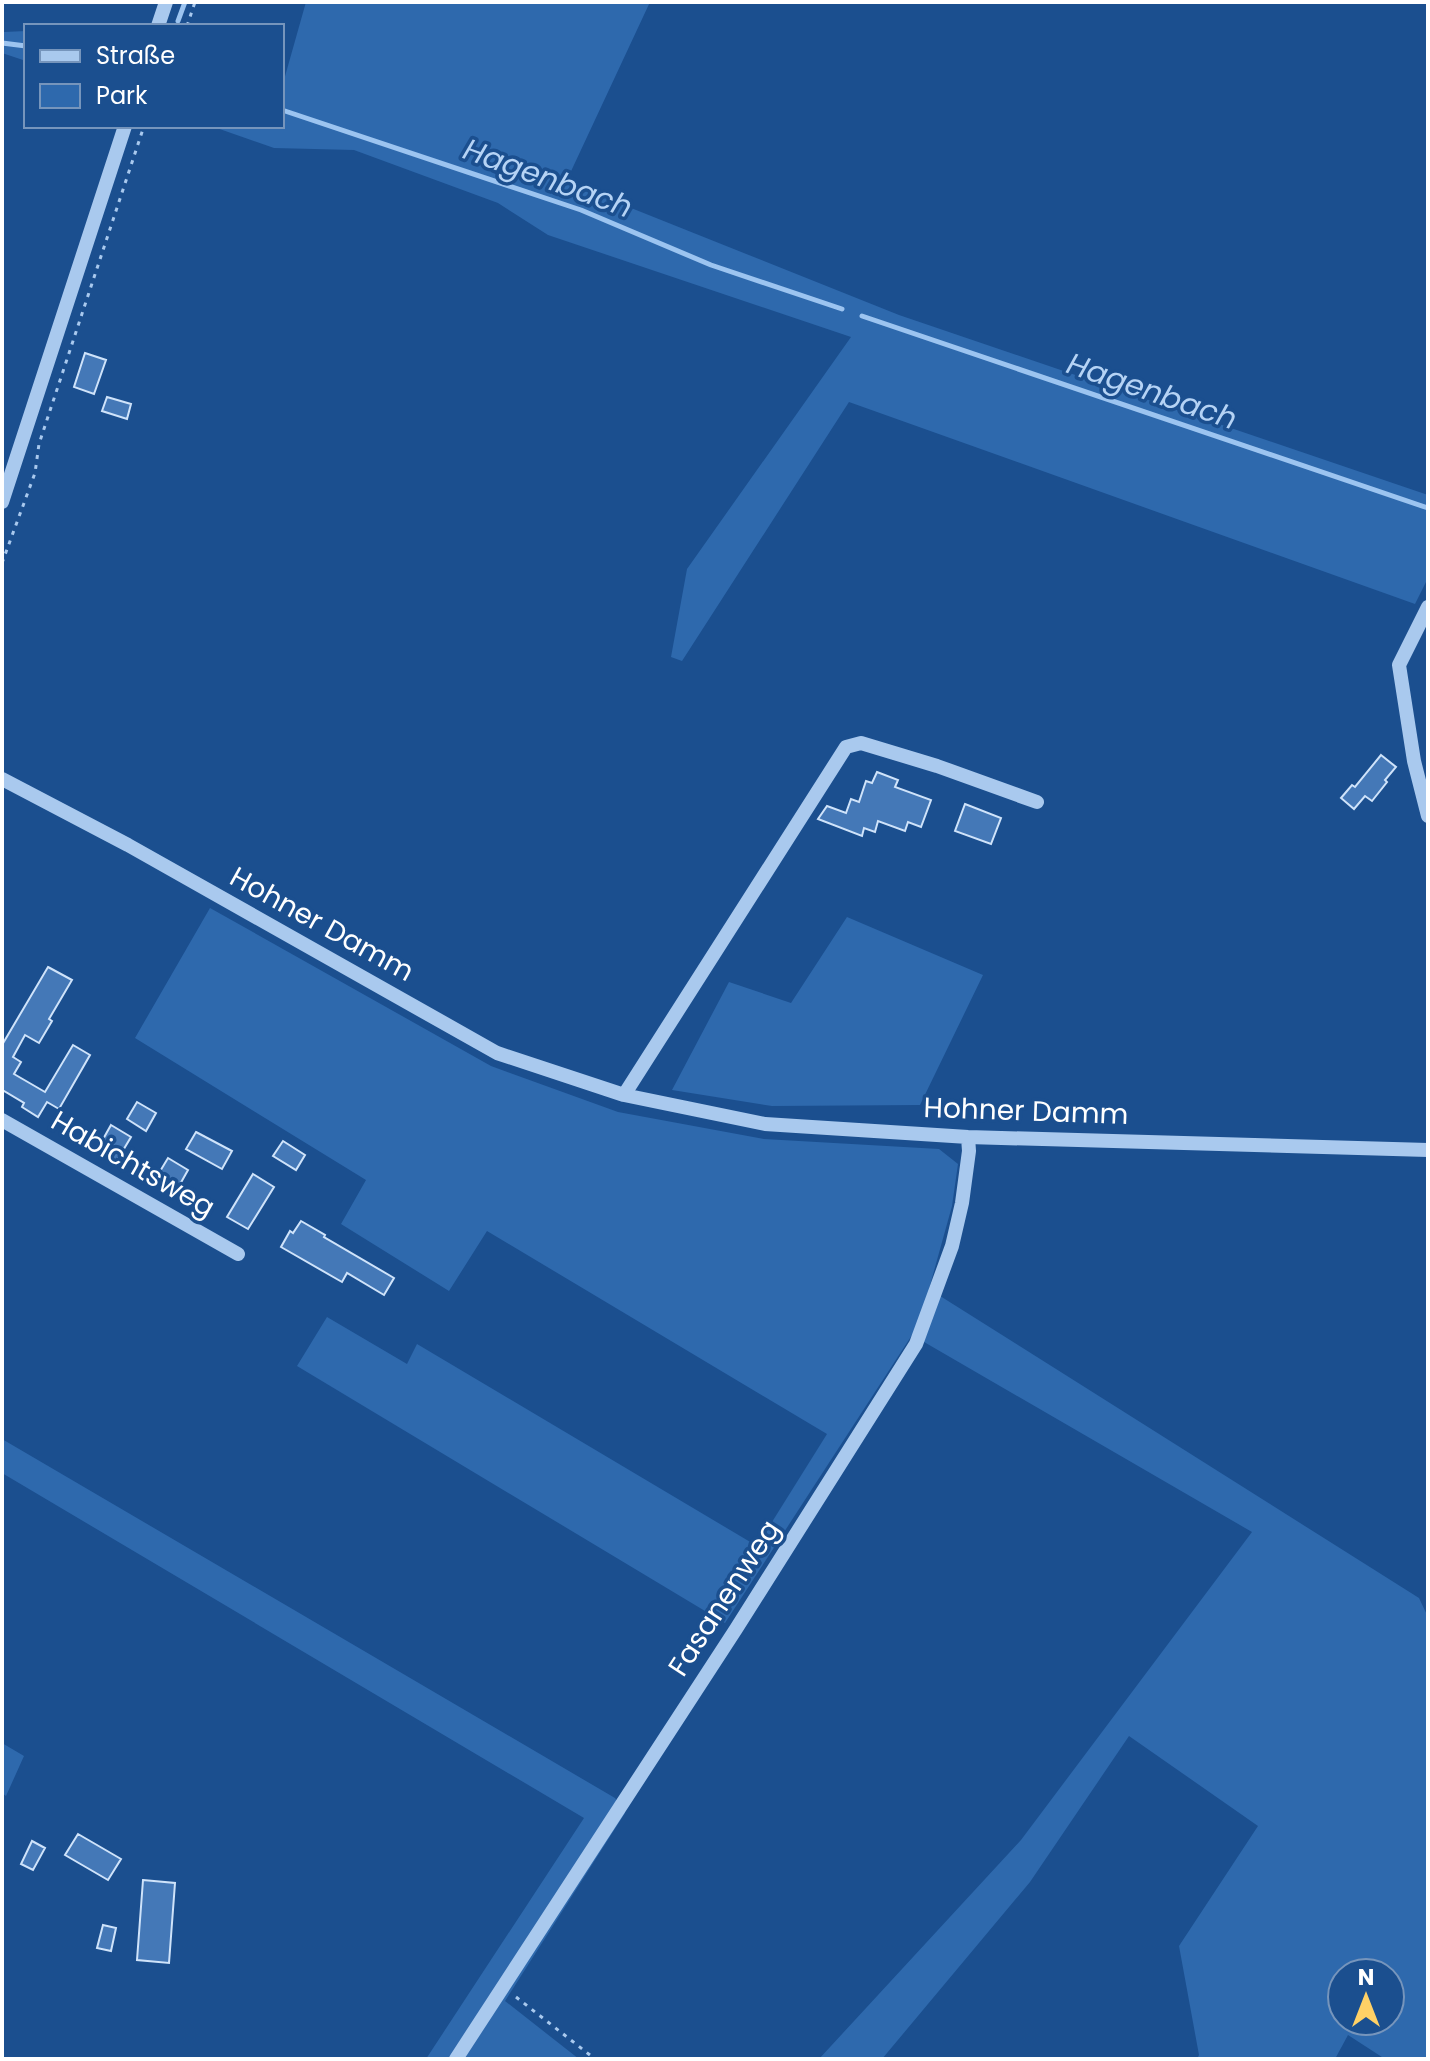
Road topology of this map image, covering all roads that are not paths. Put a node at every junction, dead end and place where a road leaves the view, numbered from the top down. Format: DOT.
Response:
graph roads {
  1 [pos="166,2"];
  2 [pos="159,24"];
  3 [pos="124,128"];
  4 [pos="2,502"];
  5 [pos="1428,607"];
  6 [pos="2,779"];
  7 [pos="1037,802"];
  8 [pos="1428,816"];
  9 [pos="624,1095"];
  10 [pos="2,1120"];
  11 [pos="968,1137"];
  12 [pos="1428,1150"];
  13 [pos="238,1254"];
  14 [pos="456,2059"];
  1 -- 2 [label="street"];
  3 -- 4 [label="street"];
  5 -- 8 [label="street"];
  6 -- 9 [label="street, Hohner Damm"];
  7 -- 9 [label="street"];
  9 -- 11 [label="street, Hohner Damm"];
  10 -- 13 [label="street, Habichtsweg"];
  11 -- 12 [label="street, Hohner Damm"];
  11 -- 14 [label="street, Fasanenweg"];
}
